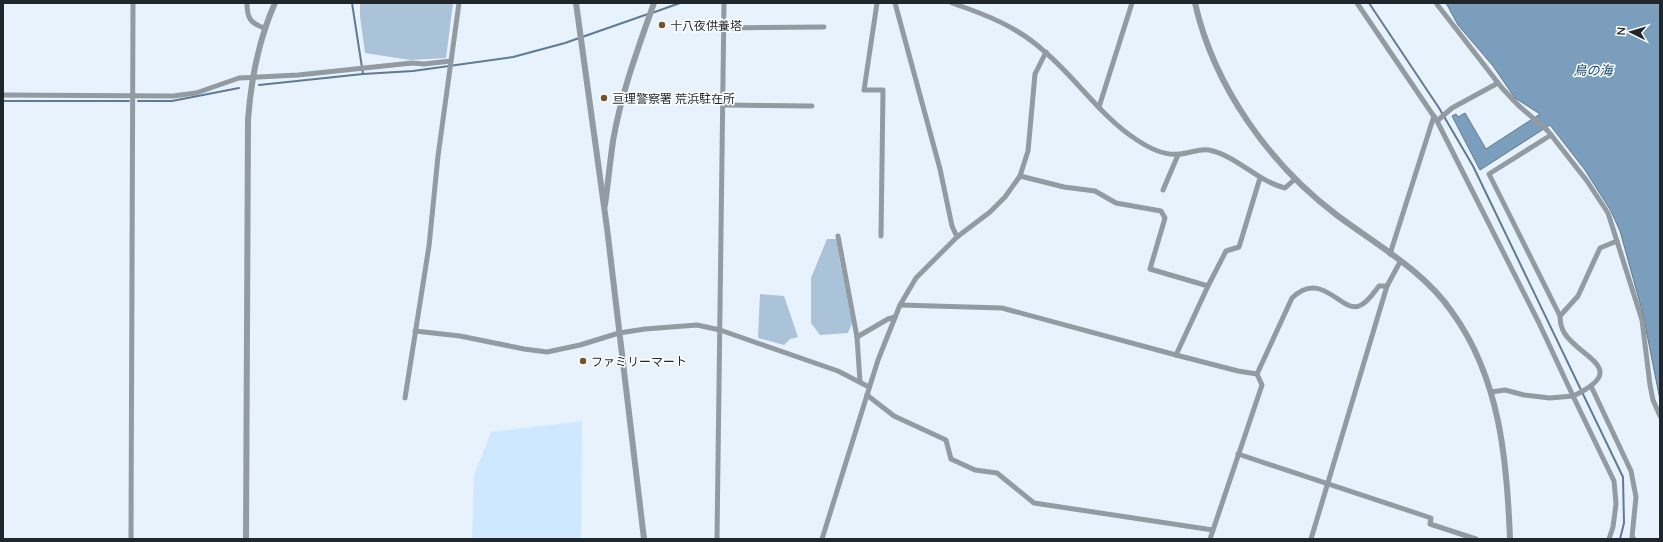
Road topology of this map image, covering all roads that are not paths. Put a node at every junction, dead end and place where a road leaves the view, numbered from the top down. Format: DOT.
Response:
graph roads {
  1 [pos="133,3"];
  2 [pos="247,3"];
  3 [pos="275,3"];
  4 [pos="459,3"];
  5 [pos="576,3"];
  6 [pos="724,3"];
  7 [pos="877,3"];
  8 [pos="895,3"];
  9 [pos="952,3"];
  10 [pos="1132,3"];
  11 [pos="1195,3"];
  12 [pos="1357,3"];
  13 [pos="1436,3"];
  14 [pos="654,5"];
  15 [pos="824,27"];
  16 [pos="264,28"];
  17 [pos="724,28"];
  18 [pos="1046,52"];
  19 [pos="451,62"];
  20 [pos="252,77"];
  21 [pos="1498,83"];
  22 [pos="3,96"];
  23 [pos="133,96"];
  24 [pos="723,105"];
  25 [pos="812,106"];
  26 [pos="1099,107"];
  27 [pos="1437,118"];
  28 [pos="1550,133"];
  29 [pos="1178,154"];
  30 [pos="1020,176"];
  31 [pos="1260,178"];
  32 [pos="1295,179"];
  33 [pos="1163,190"];
  34 [pos="604,212"];
  35 [pos="838,236"];
  36 [pos="881,236"];
  37 [pos="957,237"];
  38 [pos="1618,241"];
  39 [pos="1390,254"];
  40 [pos="1400,262"];
  41 [pos="1208,286"];
  42 [pos="1387,286"];
  43 [pos="900,305"];
  44 [pos="1560,316"];
  45 [pos="895,317"];
  46 [pos="415,330"];
  47 [pos="720,330"];
  48 [pos="619,333"];
  49 [pos="857,337"];
  50 [pos="1176,355"];
  51 [pos="1257,374"];
  52 [pos="860,382"];
  53 [pos="869,387"];
  54 [pos="1590,388"];
  55 [pos="1491,392"];
  56 [pos="867,395"];
  57 [pos="1573,396"];
  58 [pos="405,398"];
  59 [pos="1660,416"];
  60 [pos="1238,454"];
  61 [pos="1329,484"];
  62 [pos="1213,530"];
  63 [pos="131,539"];
  64 [pos="246,539"];
  65 [pos="644,539"];
  66 [pos="717,539"];
  67 [pos="822,539"];
  68 [pos="1210,539"];
  69 [pos="1311,539"];
  70 [pos="1476,539"];
  71 [pos="1510,539"];
  72 [pos="1609,539"];
  73 [pos="1634,539"];
  1 -- 23 [label="street"];
  2 -- 16 [label="street"];
  3 -- 16 [label="street"];
  4 -- 19 [label="street"];
  5 -- 34 [label="street"];
  6 -- 17 [label="street"];
  7 -- 36 [label="street"];
  8 -- 37 [label="street"];
  9 -- 18 [label="street"];
  10 -- 26 [label="street"];
  11 -- 32 [label="street"];
  12 -- 27 [label="street"];
  13 -- 21 [label="street"];
  14 -- 34 [label="street"];
  15 -- 17 [label="street"];
  16 -- 20 [label="street"];
  17 -- 24 [label="street"];
  18 -- 26 [label="street"];
  18 -- 30 [label="street"];
  19 -- 20 [label="street"];
  19 -- 46 [label="street"];
  20 -- 23 [label="street"];
  20 -- 64 [label="street"];
  21 -- 27 [label="street"];
  21 -- 28 [label="street"];
  22 -- 23 [label="street"];
  23 -- 63 [label="street"];
  24 -- 25 [label="street"];
  24 -- 47 [label="street"];
  26 -- 29 [label="street"];
  27 -- 39 [label="street"];
  27 -- 57 [label="street"];
  28 -- 38 [label="street"];
  28 -- 44 [label="street"];
  29 -- 31 [label="street"];
  29 -- 33 [label="street"];
  30 -- 37 [label="street"];
  30 -- 41 [label="street"];
  31 -- 32 [label="street"];
  31 -- 41 [label="street"];
  32 -- 39 [label="street"];
  34 -- 48 [label="street"];
  35 -- 49 [label="street"];
  37 -- 43 [label="street"];
  38 -- 44 [label="street"];
  38 -- 59 [label="street"];
  39 -- 40 [label="street"];
  40 -- 42 [label="street"];
  40 -- 55 [label="street"];
  41 -- 50 [label="street"];
  42 -- 51 [label="street"];
  42 -- 61 [label="street"];
  43 -- 45 [label="street"];
  43 -- 50 [label="street"];
  44 -- 54 [label="street"];
  45 -- 49 [label="street"];
  45 -- 53 [label="street"];
  46 -- 48 [label="street"];
  46 -- 58 [label="street"];
  47 -- 48 [label="street"];
  47 -- 52 [label="street"];
  47 -- 66 [label="street"];
  48 -- 65 [label="street"];
  49 -- 52 [label="street"];
  50 -- 51 [label="street"];
  51 -- 60 [label="street"];
  52 -- 53 [label="street"];
  53 -- 56 [label="street"];
  54 -- 57 [label="street"];
  54 -- 73 [label="street"];
  55 -- 57 [label="street"];
  55 -- 71 [label="street"];
  56 -- 62 [label="street"];
  56 -- 67 [label="street"];
  57 -- 72 [label="street"];
  60 -- 61 [label="street"];
  60 -- 62 [label="street"];
  61 -- 69 [label="street"];
  61 -- 70 [label="street"];
  62 -- 68 [label="street"];
}
